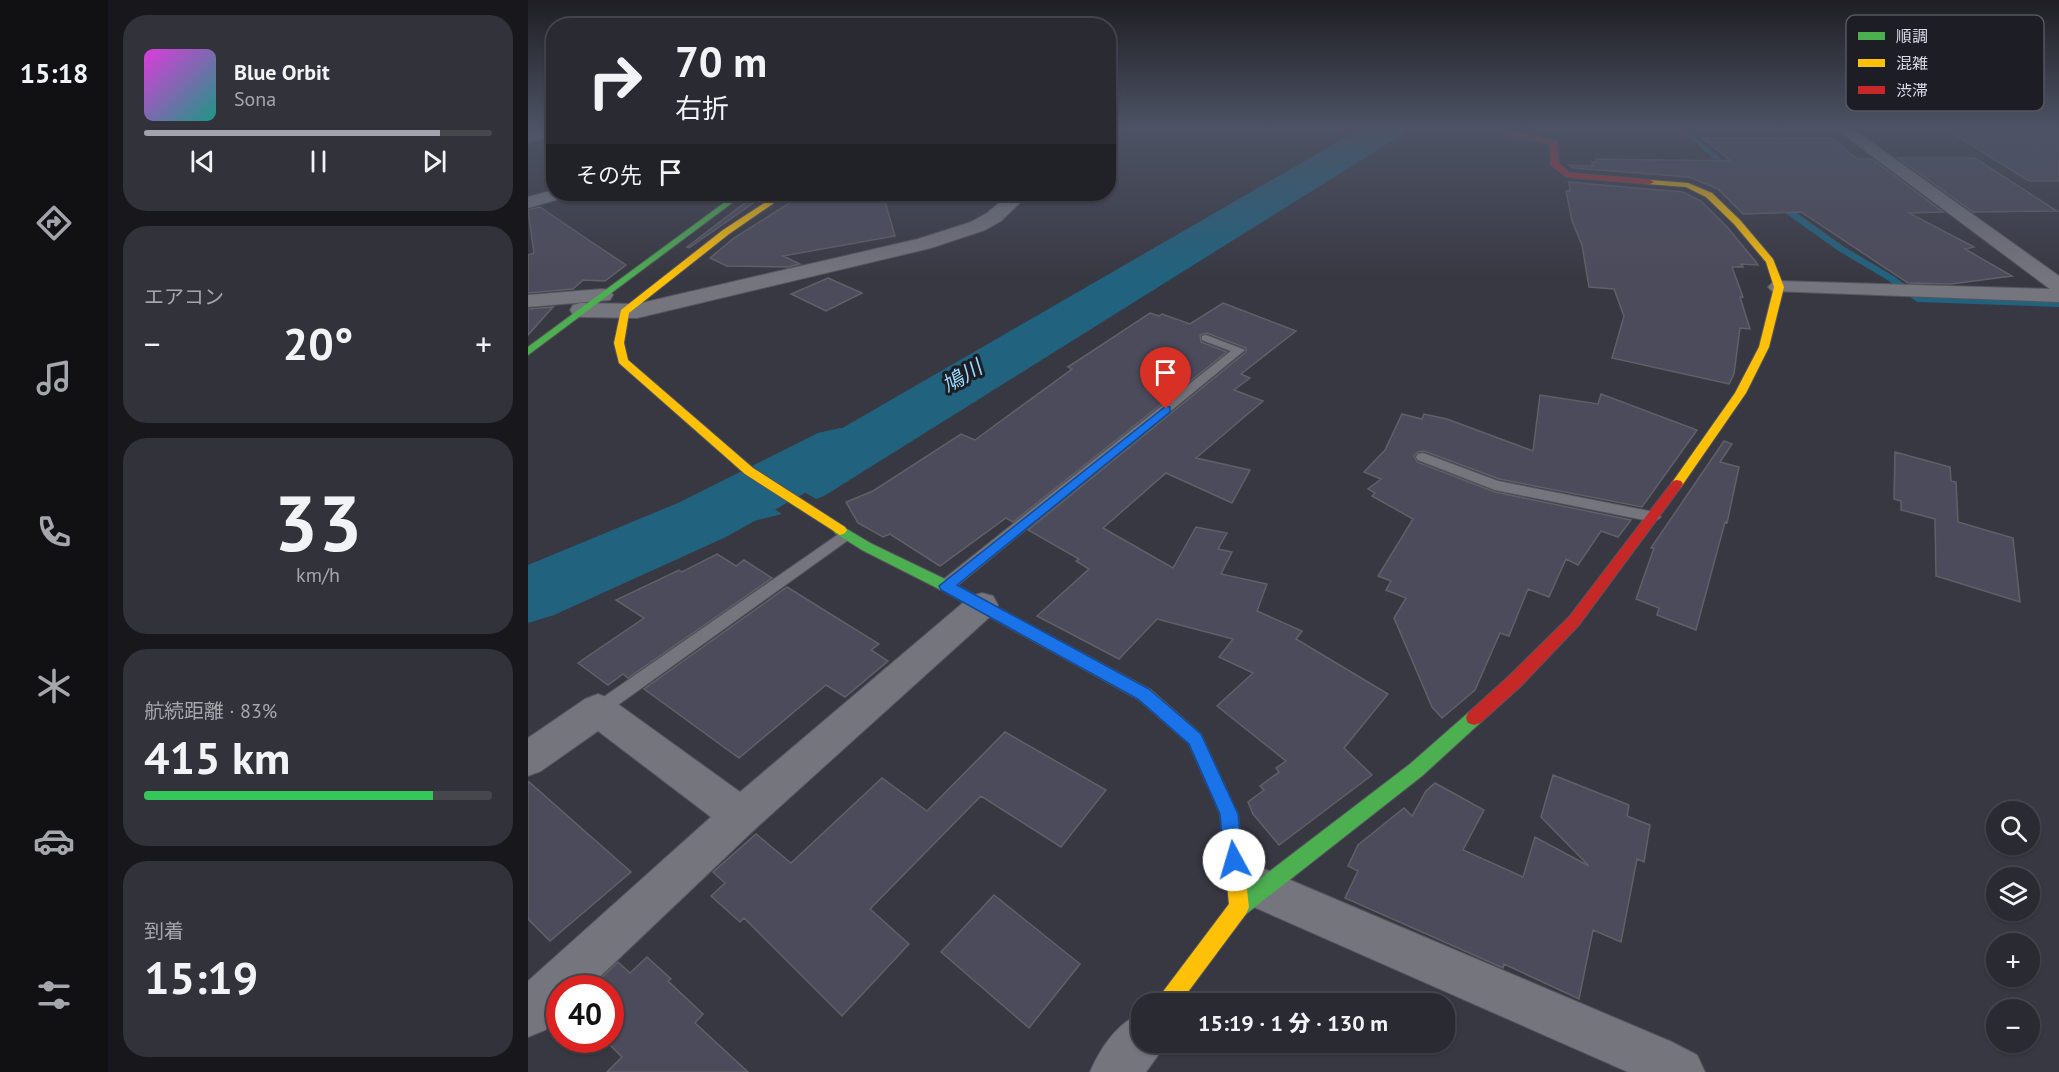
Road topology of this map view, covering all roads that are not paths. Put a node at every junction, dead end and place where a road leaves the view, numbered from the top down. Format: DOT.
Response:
graph roads {
  1 [pos="1608,179"];
  2 [pos="1913,179"];
  3 [pos="546,197"];
  4 [pos="730,201"];
  5 [pos="772,201"];
  6 [pos="1012,201"];
  7 [pos="528,203"];
  8 [pos="2059,286"];
  9 [pos="1779,287"];
  10 [pos="602,295"];
  11 [pos="2059,296"];
  12 [pos="528,301"];
  13 [pos="581,310"];
  14 [pos="624,312"];
  15 [pos="1206,338"];
  16 [pos="528,352"];
  17 [pos="1423,458"];
  18 [pos="1654,517"];
  19 [pos="846,534"];
  20 [pos="946,586"];
  21 [pos="982,605"];
  22 [pos="598,710"];
  23 [pos="528,759"];
  24 [pos="741,816"];
  25 [pos="1250,898"];
  26 [pos="1175,993"];
  27 [pos="528,1013"];
  28 [pos="1131,1051"];
  29 [pos="1115,1072"];
  30 [pos="1680,1072"];
  1 -- 9 [label="street"];
  2 -- 8 [label="street"];
  3 -- 7 [label="street"];
  4 -- 10 [label="street"];
  5 -- 14 [label="street"];
  6 -- 14 [label="street"];
  9 -- 11 [label="street"];
  9 -- 18 [label="street"];
  10 -- 12 [label="street"];
  10 -- 13 [label="street"];
  13 -- 14 [label="street"];
  13 -- 16 [label="street"];
  14 -- 19 [label="street"];
  15 -- 20 [label="lane"];
  17 -- 18 [label="lane"];
  18 -- 25 [label="street"];
  19 -- 20 [label="street"];
  19 -- 22 [label="lane"];
  20 -- 21 [label="street"];
  21 -- 24 [label="street"];
  21 -- 25 [label="street"];
  22 -- 23 [label="street"];
  22 -- 24 [label="street"];
  24 -- 27 [label="street"];
  25 -- 26 [label="street"];
  25 -- 30 [label="street"];
  28 -- 29 [label="street"];
}
